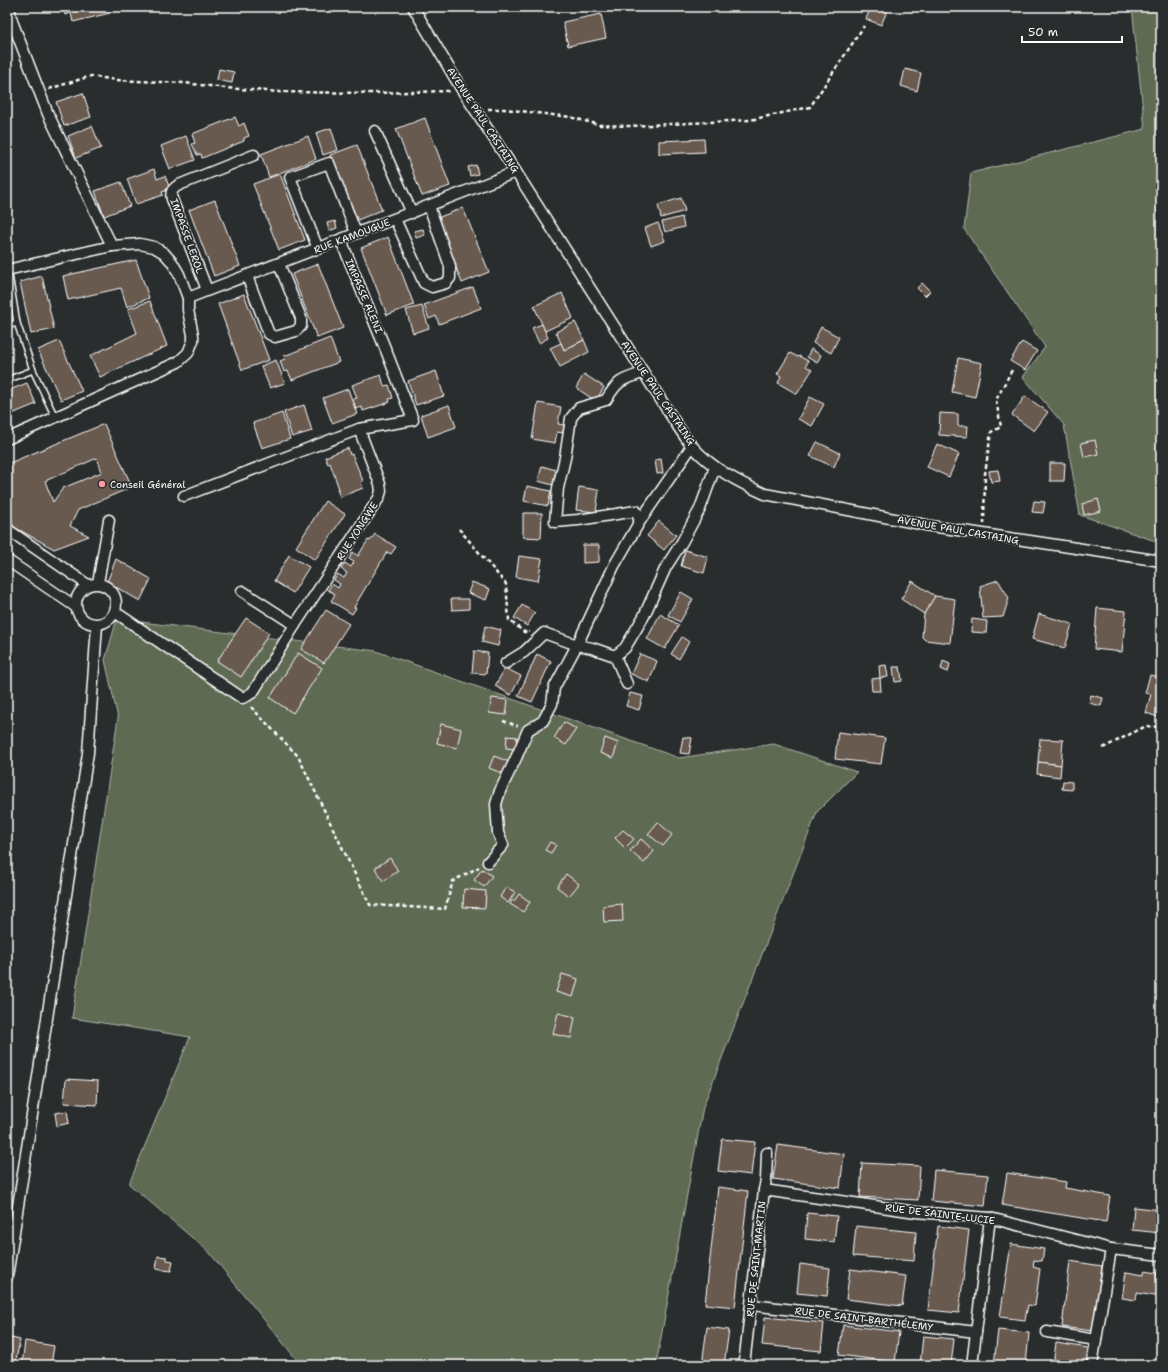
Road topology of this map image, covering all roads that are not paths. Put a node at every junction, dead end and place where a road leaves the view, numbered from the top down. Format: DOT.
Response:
graph roads {
  1 [pos="9,7"];
  2 [pos="413,7"];
  3 [pos="375,131"];
  4 [pos="254,155"];
  5 [pos="516,172"];
  6 [pos="429,206"];
  7 [pos="412,213"];
  8 [pos="395,219"];
  9 [pos="356,233"];
  10 [pos="341,240"];
  11 [pos="112,246"];
  12 [pos="318,249"];
  13 [pos="279,264"];
  14 [pos="8,270"];
  15 [pos="247,276"];
  16 [pos="207,290"];
  17 [pos="188,298"];
  18 [pos="17,323"];
  19 [pos="7,326"];
  20 [pos="32,370"];
  21 [pos="643,373"];
  22 [pos="7,380"];
  23 [pos="55,418"];
  24 [pos="359,429"];
  25 [pos="7,439"];
  26 [pos="692,446"];
  27 [pos="715,467"];
  28 [pos="184,496"];
  29 [pos="109,520"];
  30 [pos="640,521"];
  31 [pos="7,529"];
  32 [pos="7,560"];
  33 [pos="1161,561"];
  34 [pos="93,584"];
  35 [pos="242,590"];
  36 [pos="76,607"];
  37 [pos="115,612"];
  38 [pos="97,624"];
  39 [pos="295,625"];
  40 [pos="577,645"];
  41 [pos="614,656"];
  42 [pos="506,663"];
  43 [pos="627,684"];
  44 [pos="488,862"];
  45 [pos="767,1153"];
  46 [pos="764,1190"];
  47 [pos="990,1218"];
  48 [pos="1111,1249"];
  49 [pos="1161,1255"];
  50 [pos="7,1277"];
  51 [pos="752,1306"];
  52 [pos="976,1332"];
  53 [pos="1047,1332"];
  54 [pos="1096,1340"];
  55 [pos="744,1365"];
  56 [pos="972,1365"];
  57 [pos="1092,1365"];
  1 -- 11 [label="street"];
  2 -- 5 [label="street, AVENUE PAUL CASTAING"];
  3 -- 7 [label="street"];
  4 -- 16 [label="street, IMPASSE LEROL"];
  5 -- 6 [label="street, RUE KAMOUGUE"];
  5 -- 21 [label="street, AVENUE PAUL CASTAING"];
  6 -- 7 [label="street, RUE KAMOUGUE"];
  6 -- 8 [label="street"];
  7 -- 8 [label="street, RUE KAMOUGUE"];
  8 -- 9 [label="street, RUE KAMOUGUE"];
  9 -- 10 [label="street, RUE KAMOUGUE"];
  9 -- 12 [label="street"];
  10 -- 12 [label="street, RUE KAMOUGUE"];
  10 -- 24 [label="street, IMPASSE ALENI"];
  11 -- 14 [label="street"];
  11 -- 17 [label="street"];
  12 -- 13 [label="street, RUE KAMOUGUE"];
  13 -- 15 [label="street, RUE KAMOUGUE"];
  13 -- 15 [label="street"];
  14 -- 18 [label="lane"];
  15 -- 16 [label="street, RUE KAMOUGUE"];
  16 -- 17 [label="street, RUE KAMOUGUE"];
  17 -- 23 [label="street"];
  18 -- 19 [label="lane"];
  18 -- 20 [label="lane"];
  20 -- 22 [label="lane"];
  20 -- 23 [label="lane"];
  21 -- 26 [label="street, AVENUE PAUL CASTAING"];
  21 -- 30 [label="street"];
  23 -- 25 [label="street"];
  24 -- 28 [label="street"];
  24 -- 39 [label="street, RUE YONGWE"];
  26 -- 27 [label="street, AVENUE PAUL CASTAING"];
  26 -- 30 [label="street"];
  27 -- 33 [label="street, AVENUE PAUL CASTAING"];
  27 -- 41 [label="street"];
  29 -- 34 [label="street"];
  30 -- 40 [label="street"];
  31 -- 34 [label="street"];
  32 -- 36 [label="street"];
  34 -- 36 [label="street"];
  34 -- 37 [label="street"];
  35 -- 39 [label="street"];
  36 -- 38 [label="street"];
  37 -- 38 [label="street"];
  37 -- 39 [label="street, RUE YONGWE"];
  38 -- 50 [label="street"];
  40 -- 41 [label="street"];
  40 -- 42 [label="street"];
  40 -- 44 [label="street"];
  41 -- 43 [label="street"];
  45 -- 46 [label="street, RUE DE SAINT-MARTIN"];
  46 -- 47 [label="street, RUE DE SAINTE-LUCIE"];
  46 -- 51 [label="street, RUE DE SAINT-MARTIN"];
  47 -- 48 [label="street, RUE DE SAINTE-LUCIE"];
  47 -- 52 [label="street"];
  48 -- 49 [label="street, RUE DE SAINTE-LUCIE"];
  48 -- 54 [label="street"];
  51 -- 52 [label="street, RUE DE SAINT-BARTHÉLEMY"];
  51 -- 55 [label="street, RUE DE SAINT-MARTIN"];
  52 -- 56 [label="street"];
  53 -- 54 [label="street"];
  54 -- 57 [label="street"];
}
